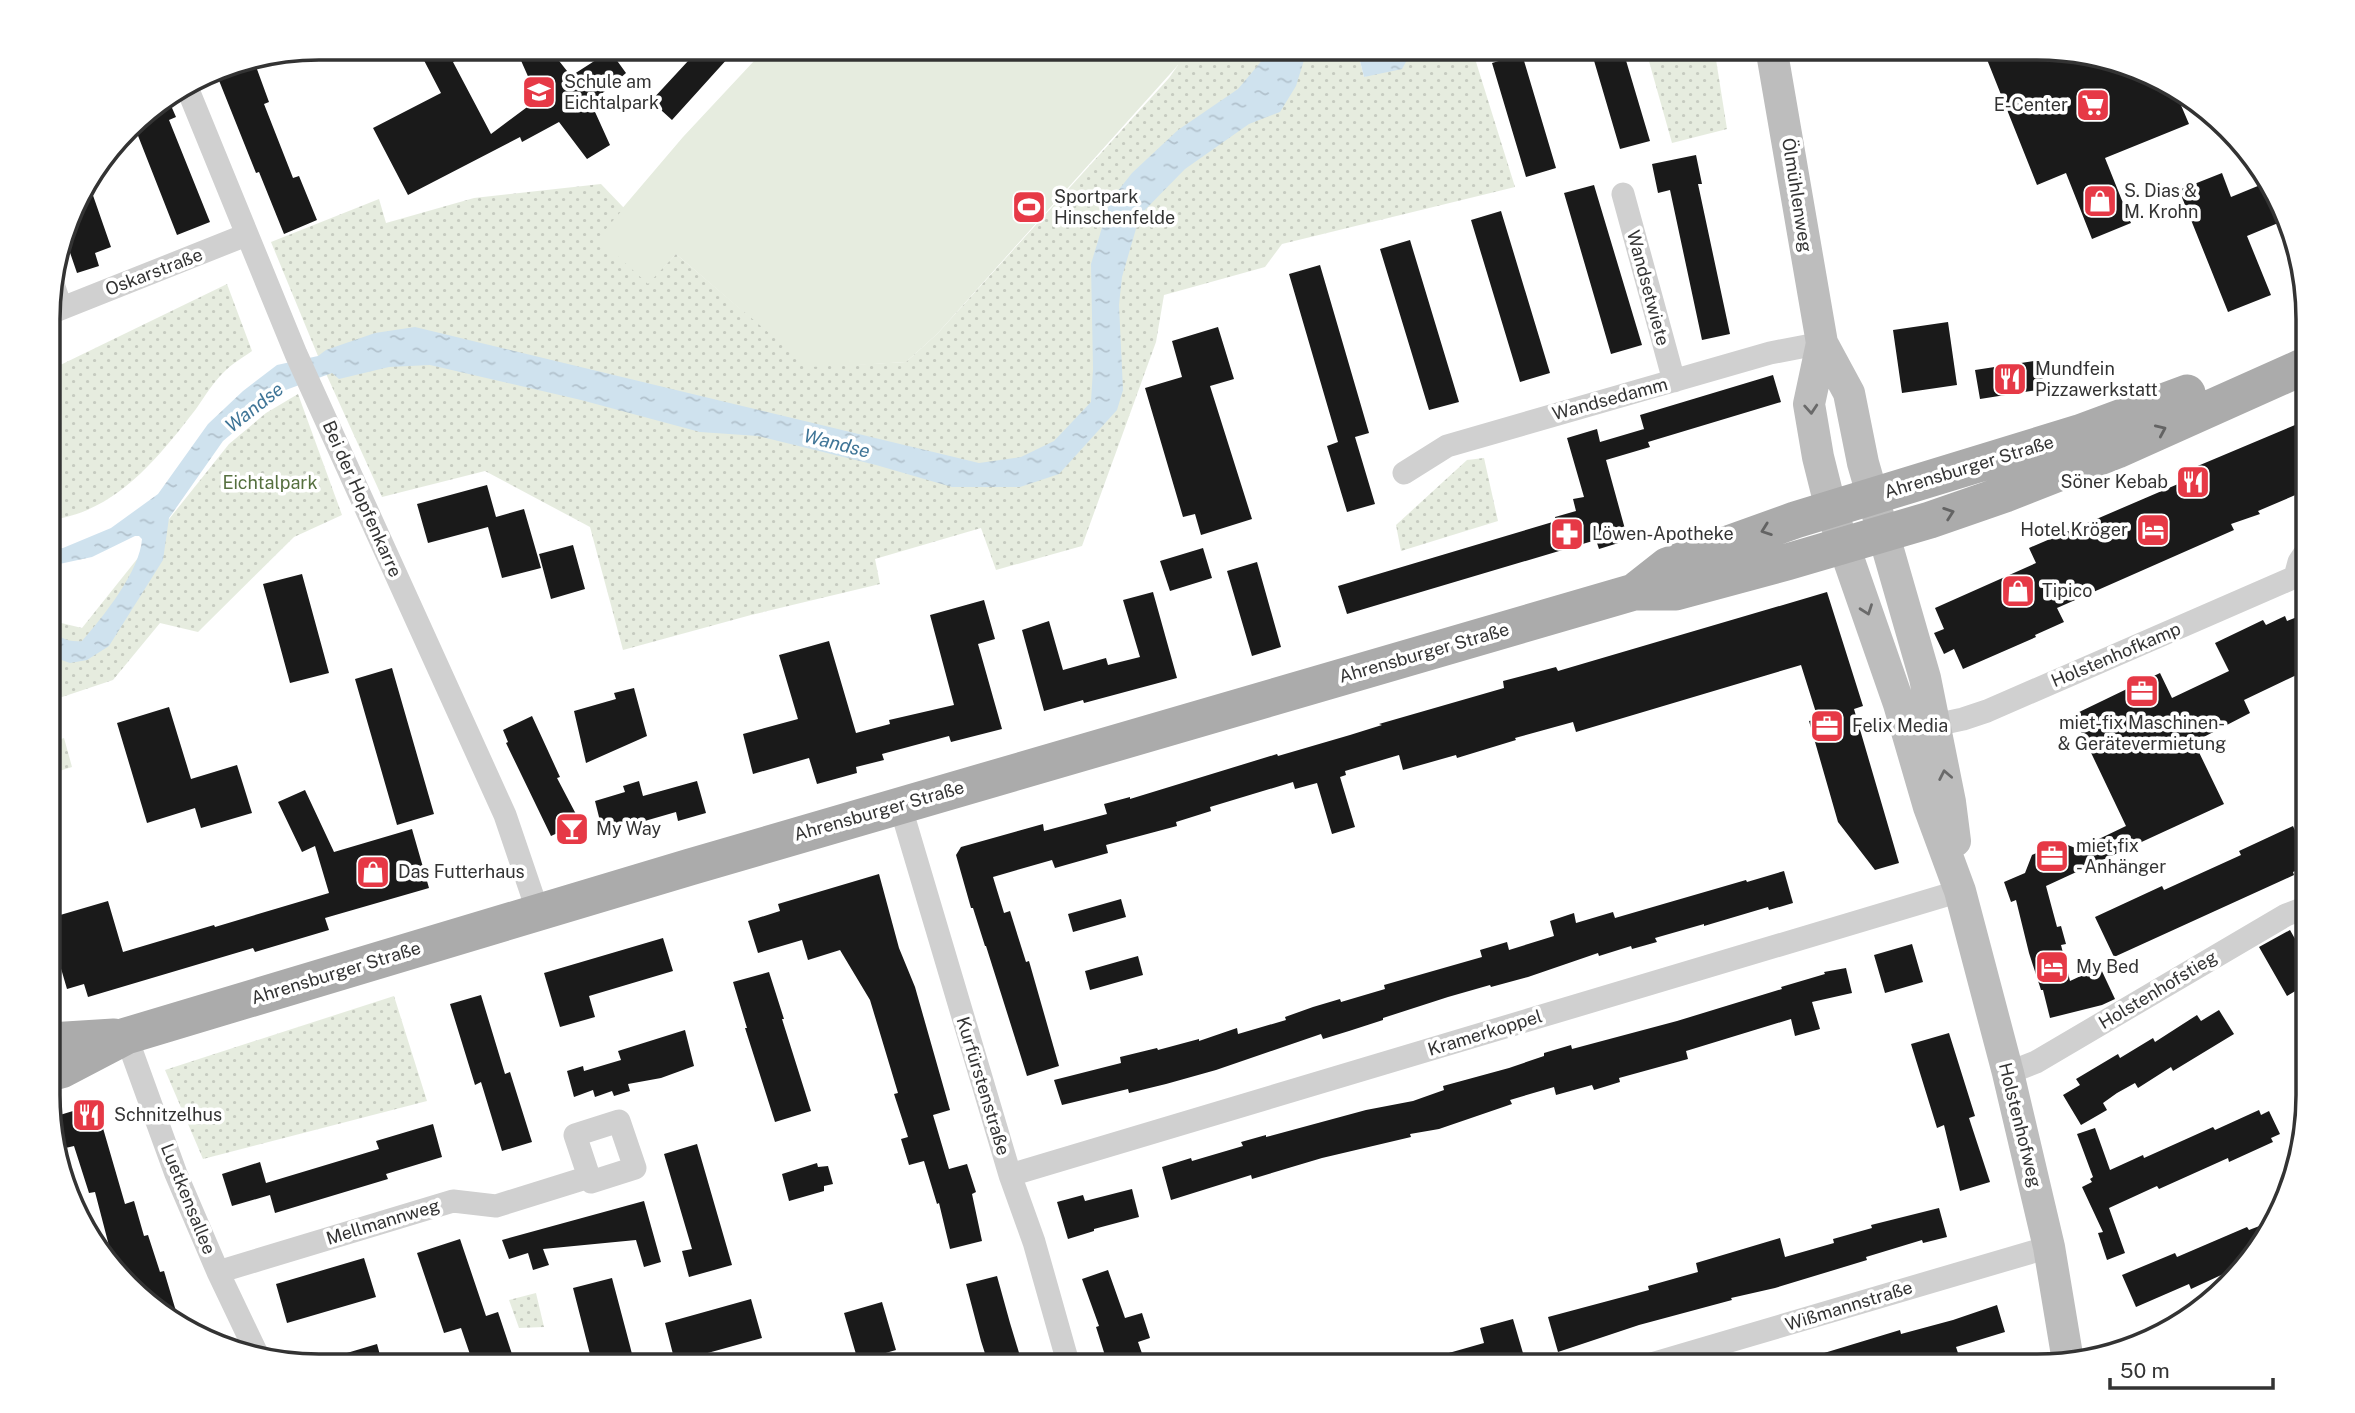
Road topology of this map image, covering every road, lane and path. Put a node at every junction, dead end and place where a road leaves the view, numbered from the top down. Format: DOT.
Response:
graph roads {
  1 [pos="1773,60"];
  2 [pos="189,94"];
  3 [pos="1623,194"];
  4 [pos="246,235"];
  5 [pos="60,308"];
  6 [pos="1822,343"];
  7 [pos="2296,347"];
  8 [pos="2296,370"];
  9 [pos="1674,381"];
  10 [pos="1404,473"];
  11 [pos="1873,496"];
  12 [pos="1831,509"];
  13 [pos="1884,534"];
  14 [pos="1844,545"];
  15 [pos="2296,581"];
  16 [pos="1634,592"];
  17 [pos="1935,725"];
  18 [pos="900,805"];
  19 [pos="1960,891"];
  20 [pos="2296,911"];
  21 [pos="538,912"];
  22 [pos="126,1036"];
  23 [pos="60,1040"];
  24 [pos="60,1070"];
  25 [pos="2008,1073"];
  26 [pos="1010,1175"];
  27 [pos="589,1177"];
  28 [pos="2049,1247"];
  29 [pos="218,1272"];
  30 [pos="253,1345"];
  31 [pos="2066,1351"];
  32 [pos="1066,1354"];
  33 [pos="1685,1354"];
  1 -- 6 [label="main road, Ölmühlenweg"];
  2 -- 4 [label="street, Bei der Hopfenkarre"];
  3 -- 9 [label="street, Wandsetwiete"];
  4 -- 5 [label="street, Oskarstraße"];
  4 -- 21 [label="street, Bei der Hopfenkarre"];
  6 -- 9 [label="street, Wandsedamm"];
  6 -- 11 [label="main road, Ölmühlenweg"];
  6 -- 12 [label="main road, Ölmühlenweg, one-way"];
  7 -- 11 [label="main road, Ahrensburger Straße"];
  13 -- 8 [label="main road, Ahrensburger Straße, one-way"];
  9 -- 10 [label="street, Wandsedamm"];
  11 -- 12 [label="main road, Ahrensburger Straße"];
  11 -- 13 [label="main road, Ölmühlenweg"];
  12 -- 14 [label="main road, Ölmühlenweg"];
  12 -- 16 [label="main road, Ahrensburger Straße, one-way"];
  13 -- 14 [label="main road, Ahrensburger Straße"];
  13 -- 17 [label="main road, Holstenhofweg"];
  14 -- 16 [label="main road, Ahrensburger Straße"];
  14 -- 19 [label="main road, Holstenhofweg, one-way"];
  15 -- 17 [label="street, Holstenhofkamp"];
  16 -- 18 [label="main road, Ahrensburger Straße"];
  19 -- 17 [label="main road, Holstenhofweg, one-way"];
  18 -- 21 [label="main road, Ahrensburger Straße"];
  18 -- 26 [label="street, Kurfürstenstraße"];
  19 -- 25 [label="main road, Holstenhofweg"];
  19 -- 26 [label="street, Kramerkoppel"];
  20 -- 25 [label="street, Holstenhofstieg"];
  21 -- 22 [label="main road, Ahrensburger Straße"];
  22 -- 23 [label="main road, Ahrensburger Straße"];
  22 -- 24 [label="main road, Ahrensburger Straße"];
  22 -- 29 [label="street, Luetkensallee"];
  25 -- 28 [label="main road, Holstenhofweg"];
  26 -- 32 [label="street, Kurfürstenstraße"];
  27 -- 29 [label="street, Mellmannweg"];
  28 -- 31 [label="main road, Holstenhofweg"];
  28 -- 33 [label="street, Wißmannstraße"];
  29 -- 30 [label="street, Luetkensallee"];
}
